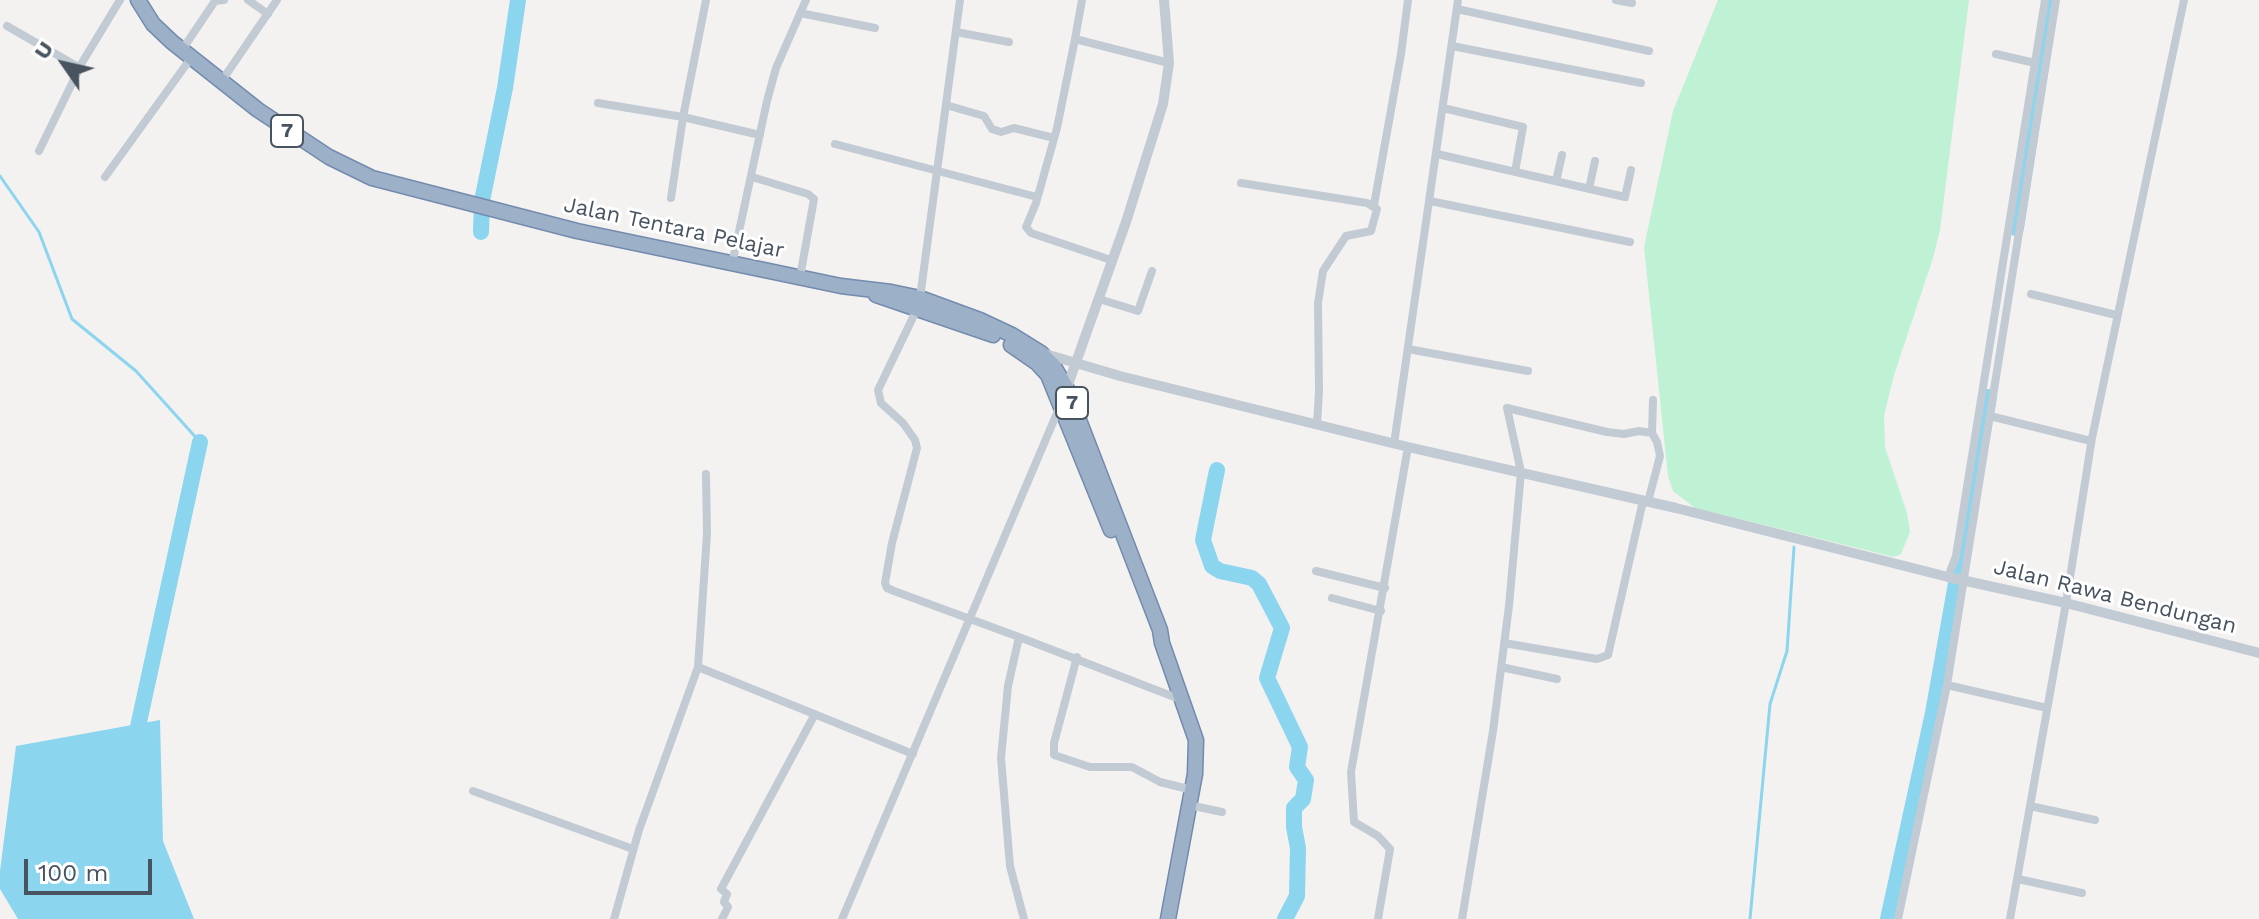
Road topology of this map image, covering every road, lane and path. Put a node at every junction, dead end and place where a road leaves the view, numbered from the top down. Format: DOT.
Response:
graph roads {
  1 [pos="120,0"];
  2 [pos="138,0"];
  3 [pos="224,0"];
  4 [pos="248,0"];
  5 [pos="277,0"];
  6 [pos="706,0"];
  7 [pos="806,0"];
  8 [pos="960,0"];
  9 [pos="1082,0"];
  10 [pos="1164,0"];
  11 [pos="1408,0"];
  12 [pos="1616,0"];
  13 [pos="2045,0"];
  14 [pos="2056,0"];
  15 [pos="2184,0"];
  16 [pos="1632,3"];
  17 [pos="1458,5"];
  18 [pos="800,13"];
  19 [pos="268,14"];
  20 [pos="7,26"];
  21 [pos="875,28"];
  22 [pos="956,32"];
  23 [pos="1075,39"];
  24 [pos="1009,42"];
  25 [pos="1452,46"];
  26 [pos="1649,51"];
  27 [pos="186,54"];
  28 [pos="1996,54"];
  29 [pos="1169,63"];
  30 [pos="2035,63"];
  31 [pos="80,68"];
  32 [pos="221,82"];
  33 [pos="1641,83"];
  34 [pos="598,103"];
  35 [pos="946,105"];
  36 [pos="1443,108"];
  37 [pos="683,117"];
  38 [pos="760,135"];
  39 [pos="1054,138"];
  40 [pos="835,144"];
  41 [pos="39,151"];
  42 [pos="1437,154"];
  43 [pos="1562,155"];
  44 [pos="1595,161"];
  45 [pos="1631,170"];
  46 [pos="937,171"];
  47 [pos="1515,172"];
  48 [pos="105,177"];
  49 [pos="752,177"];
  50 [pos="1556,181"];
  51 [pos="1241,183"];
  52 [pos="1589,189"];
  53 [pos="1037,197"];
  54 [pos="671,198"];
  55 [pos="1430,201"];
  56 [pos="1374,205"];
  57 [pos="1630,242"];
  58 [pos="1111,260"];
  59 [pos="732,264"];
  60 [pos="1152,271"];
  61 [pos="800,277"];
  62 [pos="2031,294"];
  63 [pos="1099,299"];
  64 [pos="918,304"];
  65 [pos="2116,315"];
  66 [pos="1408,349"];
  67 [pos="1034,354"];
  68 [pos="1077,363"];
  69 [pos="1528,371"];
  70 [pos="1067,389"];
  71 [pos="1504,398"];
  72 [pos="1653,400"];
  73 [pos="1061,405"];
  74 [pos="1506,409"];
  75 [pos="1990,416"];
  76 [pos="1317,425"];
  77 [pos="1652,433"];
  78 [pos="2091,441"];
  79 [pos="1394,444"];
  80 [pos="1408,447"];
  81 [pos="1521,472"];
  82 [pos="706,474"];
  83 [pos="1646,502"];
  84 [pos="1316,571"];
  85 [pos="1956,578"];
  86 [pos="1385,588"];
  87 [pos="1332,598"];
  88 [pos="2066,603"];
  89 [pos="1381,611"];
  90 [pos="971,618"];
  91 [pos="1019,637"];
  92 [pos="1162,643"];
  93 [pos="1504,643"];
  94 [pos="2259,653"];
  95 [pos="1077,657"];
  96 [pos="698,667"];
  97 [pos="1501,667"];
  98 [pos="1557,679"];
  99 [pos="1947,685"];
  100 [pos="1183,700"];
  101 [pos="2047,708"];
  102 [pos="815,714"];
  103 [pos="913,754"];
  104 [pos="1192,790"];
  105 [pos="473,791"];
  106 [pos="1189,805"];
  107 [pos="2030,806"];
  108 [pos="1222,812"];
  109 [pos="2095,820"];
  110 [pos="633,849"];
  111 [pos="2018,879"];
  112 [pos="2082,893"];
  113 [pos="614,919"];
  114 [pos="722,919"];
  115 [pos="842,919"];
  116 [pos="1024,919"];
  117 [pos="1168,919"];
  118 [pos="1378,919"];
  119 [pos="1462,919"];
  120 [pos="1898,919"];
  121 [pos="2010,919"];
  1 -- 31 [label="street"];
  2 -- 27 [label="highway, 7"];
  3 -- 27 [label="street"];
  4 -- 19 [label="street"];
  5 -- 19 [label="street"];
  6 -- 37 [label="street"];
  7 -- 18 [label="street"];
  8 -- 22 [label="street"];
  9 -- 23 [label="street"];
  10 -- 29 [label="street"];
  11 -- 56 [label="street"];
  12 -- 16 [label="street"];
  13 -- 30 [label="street"];
  14 -- 75 [label="street"];
  15 -- 65 [label="street"];
  17 -- 25 [label="street"];
  17 -- 26 [label="street"];
  18 -- 21 [label="street"];
  18 -- 38 [label="street"];
  19 -- 32 [label="street"];
  20 -- 31 [label="street"];
  22 -- 24 [label="street"];
  22 -- 35 [label="street"];
  23 -- 29 [label="street"];
  23 -- 39 [label="street"];
  25 -- 33 [label="street"];
  25 -- 36 [label="street"];
  27 -- 32 [label="highway, 7"];
  27 -- 48 [label="street"];
  28 -- 30 [label="street"];
  29 -- 58 [label="street"];
  30 -- 85 [label="street"];
  31 -- 41 [label="street"];
  32 -- 59 [label="highway, Jalan Tentara Pelajar / 7"];
  34 -- 37 [label="street"];
  35 -- 39 [label="street"];
  35 -- 46 [label="street"];
  36 -- 42 [label="street"];
  36 -- 47 [label="street"];
  37 -- 38 [label="street"];
  37 -- 54 [label="street"];
  38 -- 49 [label="street"];
  39 -- 53 [label="street"];
  40 -- 46 [label="street"];
  42 -- 47 [label="street"];
  42 -- 55 [label="street"];
  43 -- 50 [label="street"];
  44 -- 52 [label="street"];
  45 -- 52 [label="street"];
  46 -- 53 [label="street"];
  46 -- 64 [label="street"];
  47 -- 50 [label="street"];
  49 -- 59 [label="street"];
  49 -- 61 [label="street"];
  50 -- 52 [label="street"];
  51 -- 56 [label="street"];
  53 -- 58 [label="street"];
  55 -- 57 [label="street"];
  55 -- 66 [label="street"];
  56 -- 76 [label="street"];
  58 -- 63 [label="street"];
  59 -- 61 [label="highway, Jalan Tentara Pelajar / 7"];
  60 -- 63 [label="street"];
  61 -- 64 [label="highway, Jalan Tentara Pelajar / 7"];
  62 -- 65 [label="street"];
  63 -- 68 [label="street"];
  64 -- 67 [label="highway, Jalan Tentara Pelajar / 7"];
  64 -- 90 [label="street"];
  65 -- 78 [label="street"];
  66 -- 69 [label="street"];
  66 -- 79 [label="street"];
  67 -- 68 [label="street, Jalan Rawa Bendungan"];
  67 -- 70 [label="highway, Jalan Tentara Pelajar / 7"];
  67 -- 73 [label="highway, Jalan Tentara Pelajar / 7"];
  68 -- 70 [label="street"];
  68 -- 76 [label="street, Jalan Rawa Bendungan"];
  70 -- 73 [label="street"];
  70 -- 92 [label="highway, Jalan Tentara Pelajar / 7"];
  71 -- 74 [label="street"];
  72 -- 77 [label="street"];
  73 -- 90 [label="street"];
  73 -- 92 [label="highway, Jalan Tentara Pelajar / 7"];
  74 -- 77 [label="street"];
  74 -- 81 [label="street"];
  75 -- 78 [label="street"];
  75 -- 85 [label="street"];
  76 -- 79 [label="street, Jalan Rawa Bendungan"];
  77 -- 83 [label="street"];
  78 -- 88 [label="street"];
  79 -- 80 [label="street, Jalan Rawa Bendungan"];
  80 -- 81 [label="street, Jalan Rawa Bendungan"];
  80 -- 86 [label="street"];
  81 -- 83 [label="street, Jalan Rawa Bendungan"];
  81 -- 93 [label="street"];
  82 -- 96 [label="street"];
  83 -- 85 [label="street, Jalan Rawa Bendungan"];
  83 -- 93 [label="street"];
  84 -- 86 [label="street"];
  85 -- 88 [label="street, Jalan Rawa Bendungan"];
  85 -- 99 [label="street"];
  86 -- 89 [label="street"];
  87 -- 89 [label="street"];
  88 -- 94 [label="street, Jalan Rawa Bendungan"];
  88 -- 101 [label="street"];
  89 -- 118 [label="street"];
  90 -- 91 [label="street"];
  90 -- 103 [label="street"];
  91 -- 95 [label="street"];
  91 -- 116 [label="street"];
  92 -- 100 [label="highway, Jalan Tentara Pelajar / 7"];
  93 -- 97 [label="street"];
  95 -- 100 [label="street"];
  95 -- 104 [label="street"];
  96 -- 102 [label="street"];
  96 -- 110 [label="street"];
  97 -- 98 [label="street"];
  97 -- 119 [label="street"];
  99 -- 101 [label="street"];
  99 -- 120 [label="street"];
  100 -- 104 [label="highway, Jalan Tentara Pelajar / 7"];
  101 -- 107 [label="street"];
  102 -- 103 [label="street"];
  102 -- 114 [label="street"];
  103 -- 115 [label="street"];
  104 -- 106 [label="highway, Jalan Tentara Pelajar / 7"];
  105 -- 110 [label="street"];
  106 -- 108 [label="street"];
  106 -- 117 [label="highway, Jalan Tentara Pelajar / 7"];
  107 -- 109 [label="street"];
  107 -- 111 [label="street"];
  110 -- 113 [label="street"];
  111 -- 112 [label="street"];
  111 -- 121 [label="street"];
}
